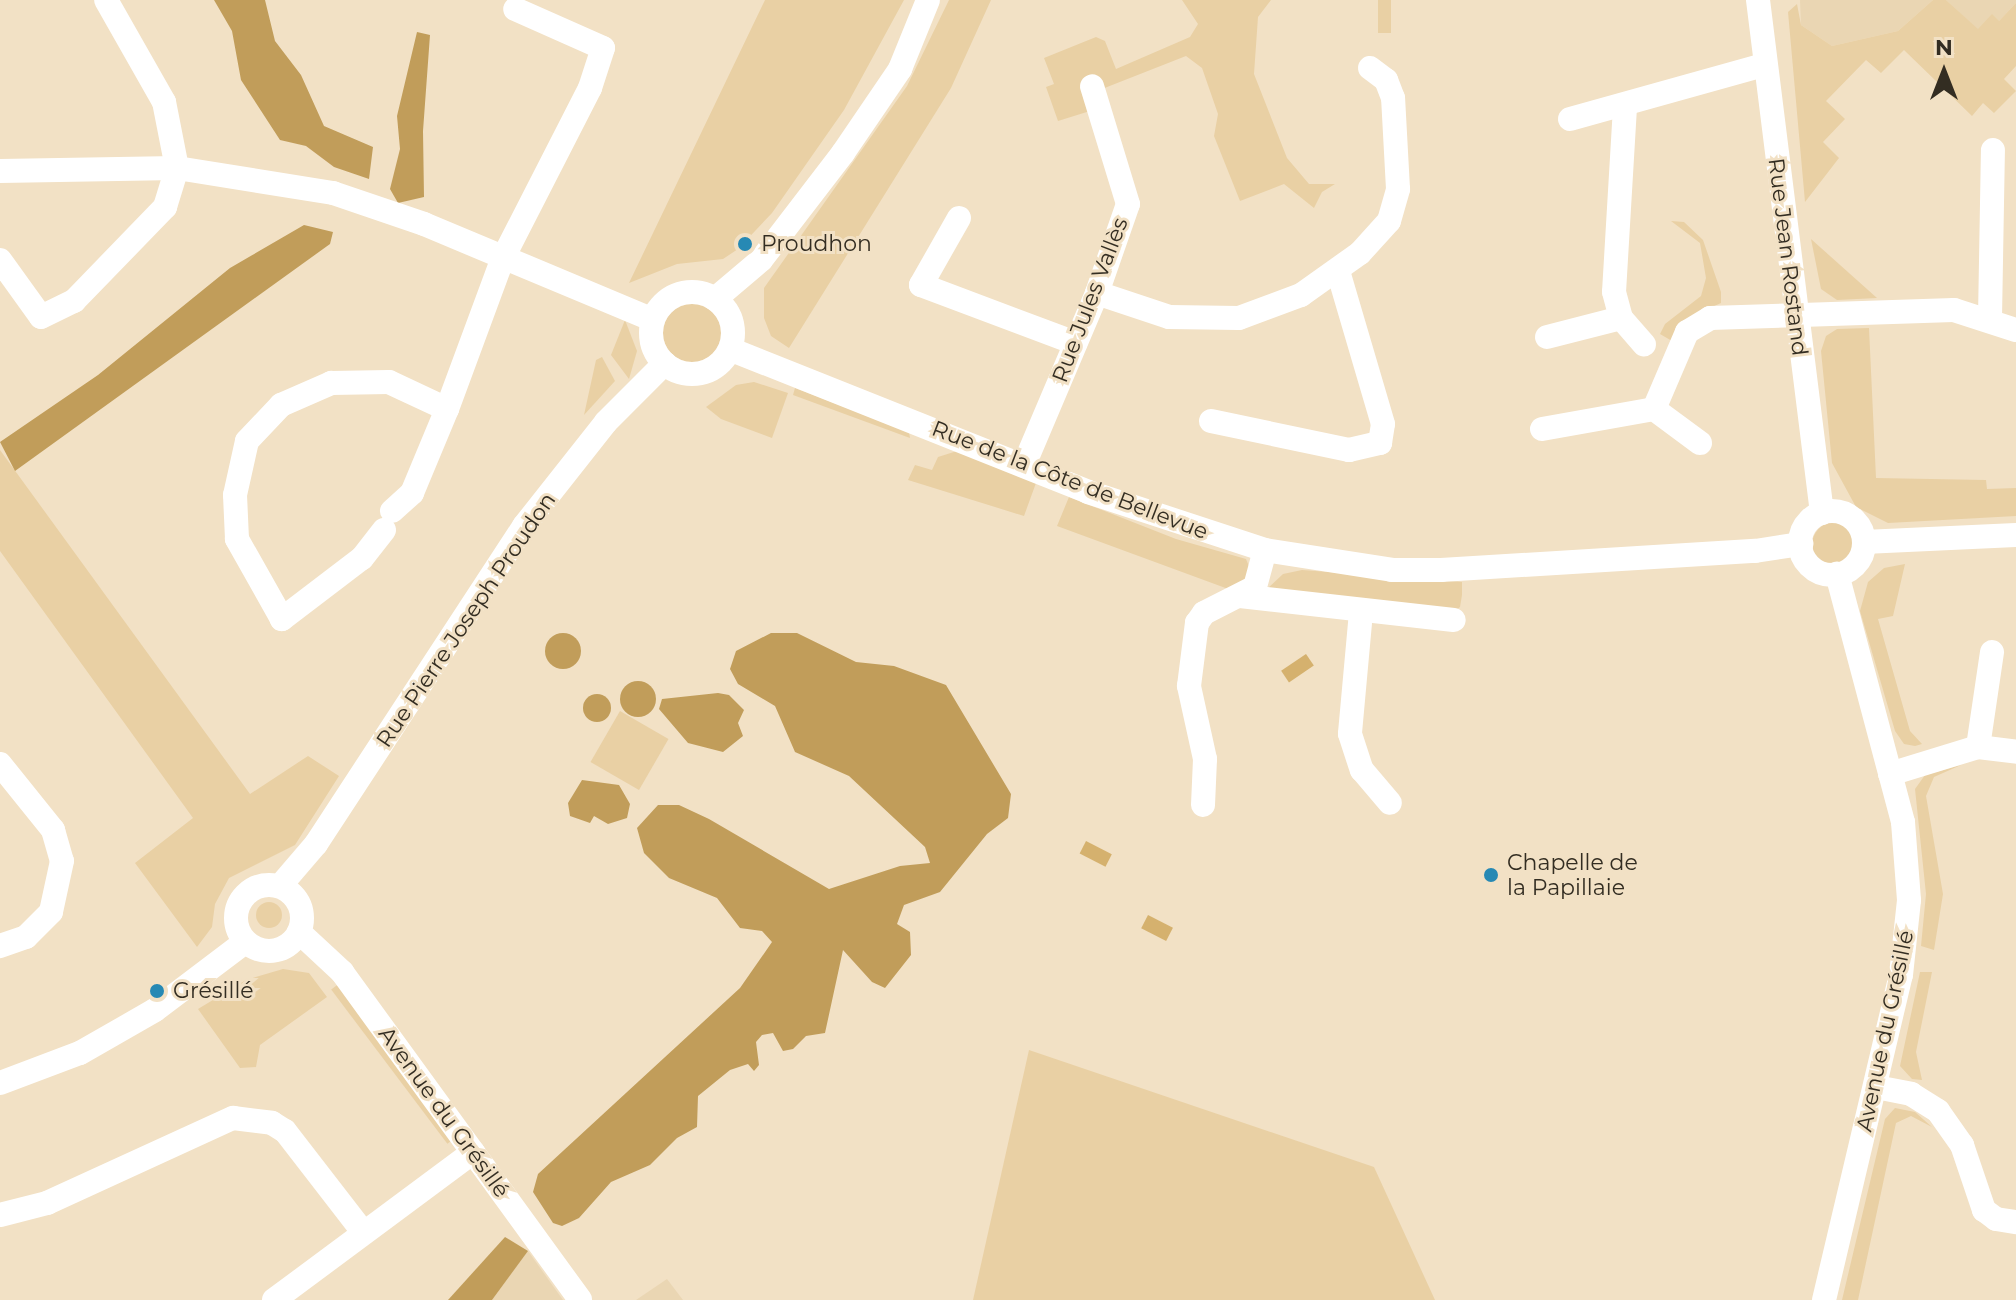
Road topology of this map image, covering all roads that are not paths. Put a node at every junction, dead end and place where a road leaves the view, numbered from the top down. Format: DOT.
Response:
graph roads {
  1 [pos="106,0"];
  2 [pos="928,0"];
  3 [pos="1758,0"];
  4 [pos="515,9"];
  5 [pos="1764,65"];
  6 [pos="1370,68"];
  7 [pos="1092,86"];
  8 [pos="1625,107"];
  9 [pos="1570,119"];
  10 [pos="1993,150"];
  11 [pos="177,168"];
  12 [pos="0,171"];
  13 [pos="959,218"];
  14 [pos="503,258"];
  15 [pos="0,260"];
  16 [pos="1338,271"];
  17 [pos="1097,293"];
  18 [pos="715,299"];
  19 [pos="1621,318"];
  20 [pos="1796,318"];
  21 [pos="1990,318"];
  22 [pos="653,320"];
  23 [pos="2016,330"];
  24 [pos="1547,337"];
  25 [pos="1075,343"];
  26 [pos="1644,344"];
  27 [pos="732,350"];
  28 [pos="665,363"];
  29 [pos="447,409"];
  30 [pos="1654,409"];
  31 [pos="1211,421"];
  32 [pos="1542,429"];
  33 [pos="1700,443"];
  34 [pos="1024,465"];
  35 [pos="1822,513"];
  36 [pos="2016,535"];
  37 [pos="1864,542"];
  38 [pos="1801,544"];
  39 [pos="1265,550"];
  40 [pos="1837,574"];
  41 [pos="1240,596"];
  42 [pos="1361,612"];
  43 [pos="1454,620"];
  44 [pos="1992,652"];
  45 [pos="1978,747"];
  46 [pos="2016,752"];
  47 [pos="0,764"];
  48 [pos="1890,774"];
  49 [pos="1390,803"];
  50 [pos="1203,805"];
  51 [pos="280,886"];
  52 [pos="299,932"];
  53 [pos="245,942"];
  54 [pos="0,946"];
  55 [pos="0,1083"];
  56 [pos="1876,1087"];
  57 [pos="473,1152"];
  58 [pos="0,1215"];
  59 [pos="2016,1222"];
  60 [pos="363,1232"];
  61 [pos="274,1300"];
  62 [pos="580,1300"];
  63 [pos="1824,1300"];
  1 -- 11 [label="street"];
  2 -- 18 [label="street"];
  3 -- 5 [label="street, Rue Jean Rostand"];
  4 -- 14 [label="street"];
  5 -- 8 [label="street"];
  5 -- 20 [label="street, Rue Jean Rostand"];
  6 -- 16 [label="street"];
  7 -- 17 [label="street, Rue Jules Vallès"];
  8 -- 9 [label="street"];
  8 -- 19 [label="street"];
  10 -- 21 [label="street"];
  11 -- 12 [label="street"];
  11 -- 14 [label="street"];
  11 -- 15 [label="street"];
  13 -- 25 [label="street"];
  14 -- 22 [label="street"];
  14 -- 29 [label="street"];
  16 -- 17 [label="street"];
  16 -- 31 [label="street"];
  17 -- 25 [label="street, Rue Jules Vallès"];
  18 -- 22 [label="street"];
  18 -- 27 [label="street"];
  19 -- 24 [label="street"];
  19 -- 26 [label="street"];
  20 -- 21 [label="street"];
  20 -- 30 [label="street"];
  20 -- 35 [label="street, Rue Jean Rostand"];
  21 -- 23 [label="street"];
  22 -- 28 [label="street"];
  25 -- 34 [label="street, Rue Jules Vallès"];
  27 -- 28 [label="street"];
  27 -- 34 [label="street, Rue de la Côte de Bellevue"];
  28 -- 51 [label="street, Rue Pierre Joseph Proudon"];
  29 -- 29 [label="street"];
  30 -- 32 [label="street"];
  30 -- 33 [label="street"];
  34 -- 39 [label="street, Rue de la Côte de Bellevue"];
  35 -- 37 [label="street"];
  35 -- 38 [label="street"];
  36 -- 37 [label="street"];
  37 -- 40 [label="street"];
  38 -- 39 [label="street, Rue de la Côte de Bellevue"];
  38 -- 40 [label="street"];
  39 -- 41 [label="street"];
  40 -- 48 [label="street, Avenue du Grésillé"];
  41 -- 42 [label="street"];
  41 -- 50 [label="street"];
  42 -- 43 [label="street"];
  42 -- 49 [label="street"];
  44 -- 45 [label="street"];
  45 -- 46 [label="street"];
  45 -- 48 [label="street"];
  47 -- 54 [label="street"];
  48 -- 56 [label="street, Avenue du Grésillé"];
  51 -- 52 [label="street"];
  51 -- 53 [label="street"];
  52 -- 53 [label="street"];
  52 -- 57 [label="street, Avenue du Grésillé"];
  53 -- 55 [label="street"];
  56 -- 59 [label="street"];
  56 -- 63 [label="street, Avenue du Grésillé"];
  57 -- 60 [label="street"];
  57 -- 62 [label="street, Avenue du Grésillé"];
  58 -- 60 [label="street"];
  60 -- 61 [label="street"];
}
